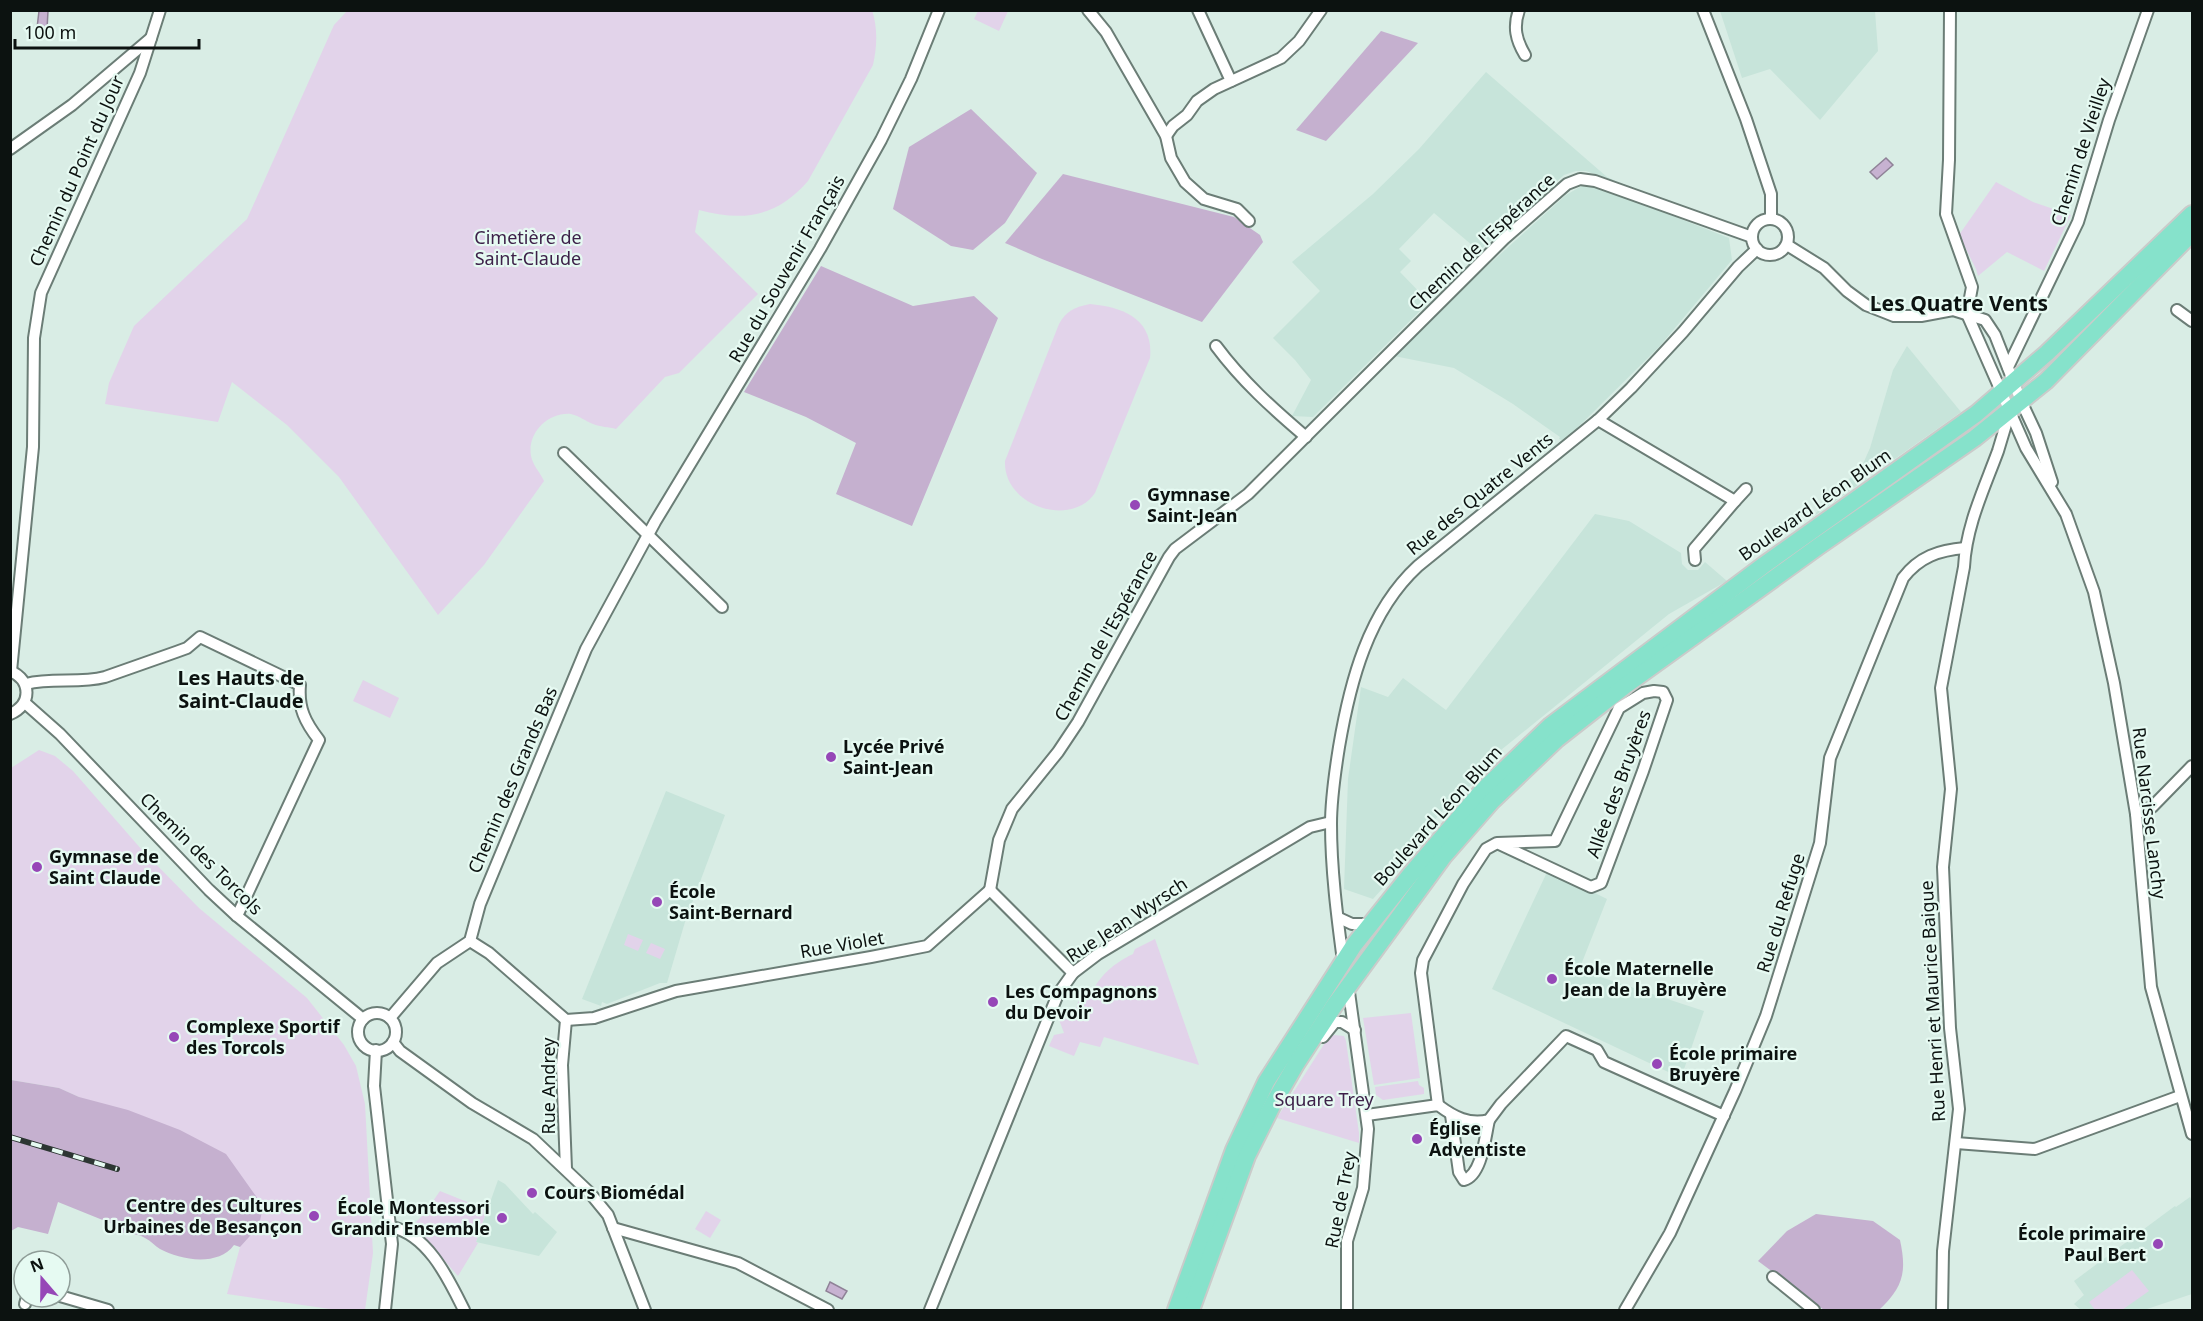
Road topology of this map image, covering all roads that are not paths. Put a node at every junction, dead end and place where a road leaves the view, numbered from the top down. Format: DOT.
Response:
graph roads {
  1 [pos="160,10"];
  2 [pos="939,10"];
  3 [pos="1088,10"];
  4 [pos="1198,10"];
  5 [pos="1321,10"];
  6 [pos="1519,10"];
  7 [pos="1703,10"];
  8 [pos="1950,10"];
  9 [pos="2148,10"];
  10 [pos="153,36"];
  11 [pos="1525,55"];
  12 [pos="122,62"];
  13 [pos="140,73"];
  14 [pos="1231,81"];
  15 [pos="1166,136"];
  16 [pos="10,149"];
  17 [pos="2193,214"];
  18 [pos="1771,219"];
  19 [pos="1249,221"];
  20 [pos="2193,233"];
  21 [pos="1752,237"];
  22 [pos="1787,244"];
  23 [pos="1757,249"];
  24 [pos="2177,310"];
  25 [pos="1967,314"];
  26 [pos="2193,321"];
  27 [pos="1216,346"];
  28 [pos="2008,380"];
  29 [pos="2016,406"];
  30 [pos="1598,420"];
  31 [pos="1306,437"];
  32 [pos="564,453"];
  33 [pos="1746,489"];
  34 [pos="1735,501"];
  35 [pos="648,536"];
  36 [pos="1965,548"];
  37 [pos="1695,560"];
  38 [pos="722,607"];
  39 [pos="11,671"];
  40 [pos="26,684"];
  41 [pos="25,703"];
  42 [pos="10,714"];
  43 [pos="2193,766"];
  44 [pos="2136,814"];
  45 [pos="1331,822"];
  46 [pos="1497,843"];
  47 [pos="990,890"];
  48 [pos="237,916"];
  49 [pos="1339,918"];
  50 [pos="1369,924"];
  51 [pos="470,941"];
  52 [pos="1343,960"];
  53 [pos="1073,973"];
  54 [pos="1348,987"];
  55 [pos="390,1018"];
  56 [pos="363,1019"];
  57 [pos="566,1020"];
  58 [pos="1354,1030"];
  59 [pos="393,1042"];
  60 [pos="376,1050"];
  61 [pos="2180,1096"];
  62 [pos="1273,1104"];
  63 [pos="1438,1105"];
  64 [pos="1367,1115"];
  65 [pos="1452,1115"];
  66 [pos="1724,1116"];
  67 [pos="1489,1120"];
  68 [pos="2193,1134"];
  69 [pos="1956,1143"];
  70 [pos="566,1169"];
  71 [pos="391,1227"];
  72 [pos="613,1228"];
  73 [pos="1773,1277"];
  74 [pos="72,1300"];
  75 [pos="103,1310"];
  76 [pos="385,1311"];
  77 [pos="464,1311"];
  78 [pos="645,1311"];
  79 [pos="828,1311"];
  80 [pos="930,1311"];
  81 [pos="1176,1311"];
  82 [pos="1191,1311"];
  83 [pos="1347,1311"];
  84 [pos="1625,1311"];
  85 [pos="1814,1311"];
  86 [pos="1942,1311"];
  1 -- 10 [label="street, Chemin du Point du Jour"];
  2 -- 35 [label="street, Rue du Souvenir Français"];
  3 -- 15 [label="street"];
  4 -- 14 [label="street"];
  5 -- 14 [label="street"];
  6 -- 11 [label="street"];
  7 -- 18 [label="street"];
  8 -- 25 [label="street"];
  9 -- 28 [label="street, Chemin de Vieilley"];
  10 -- 12 [label="street"];
  10 -- 13 [label="street, Chemin du Point du Jour"];
  12 -- 13 [label="street"];
  12 -- 16 [label="street"];
  13 -- 39 [label="street, Chemin du Point du Jour"];
  14 -- 15 [label="street"];
  15 -- 19 [label="street"];
  17 -- 28 [label="main road, Boulevard Léon Blum"];
  18 -- 21 [label="street"];
  18 -- 22 [label="street"];
  20 -- 29 [label="main road, Boulevard Léon Blum"];
  21 -- 23 [label="street"];
  21 -- 31 [label="street, Chemin de l'Espérance"];
  22 -- 23 [label="street"];
  22 -- 25 [label="street"];
  23 -- 30 [label="street, Rue des Quatre Vents"];
  24 -- 26 [label="street"];
  25 -- 28 [label="street"];
  25 -- 28 [label="street"];
  27 -- 31 [label="street"];
  28 -- 29 [label="street"];
  28 -- 29 [label="street"];
  28 -- 50 [label="main road, Boulevard Léon Blum"];
  29 -- 36 [label="street, Rue Henri et Maurice Baigue"];
  29 -- 44 [label="street, Rue Narcisse Lanchy"];
  29 -- 54 [label="main road, Boulevard Léon Blum"];
  30 -- 34 [label="street"];
  30 -- 45 [label="street, Rue des Quatre Vents"];
  31 -- 47 [label="street, Chemin de l'Espérance"];
  32 -- 35 [label="street"];
  33 -- 34 [label="street"];
  34 -- 37 [label="street"];
  35 -- 38 [label="street"];
  35 -- 51 [label="street, Chemin des Grands Bas"];
  36 -- 66 [label="street, Rue du Refuge"];
  36 -- 69 [label="street, Rue Henri et Maurice Baigue"];
  39 -- 40 [label="street"];
  40 -- 41 [label="street"];
  40 -- 48 [label="street"];
  41 -- 42 [label="street"];
  41 -- 48 [label="street, Chemin des Torcols"];
  43 -- 44 [label="street"];
  44 -- 61 [label="street, Rue Narcisse Lanchy"];
  45 -- 49 [label="street, Rue de Trey"];
  45 -- 53 [label="street, Rue Jean Wyrsch"];
  46 -- 46 [label="street, Allée des Bruyères"];
  46 -- 63 [label="street"];
  47 -- 53 [label="street"];
  47 -- 57 [label="street, Rue Violet"];
  48 -- 56 [label="street, Chemin des Torcols"];
  49 -- 50 [label="street"];
  49 -- 52 [label="street, Rue de Trey"];
  50 -- 52 [label="main road, Boulevard Léon Blum"];
  51 -- 55 [label="street"];
  51 -- 57 [label="street, Rue Andrey"];
  52 -- 54 [label="street, Rue de Trey"];
  52 -- 81 [label="main road, Boulevard Léon Blum"];
  53 -- 80 [label="street, Rue Jean Wyrsch"];
  54 -- 58 [label="street, Rue de Trey"];
  54 -- 62 [label="main road, Boulevard Léon Blum"];
  55 -- 56 [label="street"];
  55 -- 59 [label="street"];
  56 -- 60 [label="street"];
  57 -- 70 [label="street, Rue Andrey"];
  58 -- 62 [label="street, Boulevard Léon Blum"];
  58 -- 64 [label="street, Rue de Trey"];
  59 -- 60 [label="street"];
  59 -- 70 [label="street, Rue Andrey"];
  60 -- 71 [label="street"];
  61 -- 68 [label="street, Rue Narcisse Lanchy"];
  61 -- 69 [label="street"];
  62 -- 82 [label="main road, Boulevard Léon Blum"];
  63 -- 64 [label="street"];
  63 -- 65 [label="street"];
  64 -- 83 [label="street, Rue de Trey"];
  65 -- 67 [label="street"];
  65 -- 67 [label="street"];
  66 -- 67 [label="street"];
  66 -- 84 [label="street, Rue du Refuge"];
  69 -- 86 [label="street, Rue Henri et Maurice Baigue"];
  70 -- 72 [label="street, Rue Andrey"];
  71 -- 76 [label="street"];
  71 -- 77 [label="street"];
  72 -- 78 [label="street, Rue Andrey"];
  72 -- 79 [label="street"];
  73 -- 85 [label="street"];
  74 -- 75 [label="street"];
}
